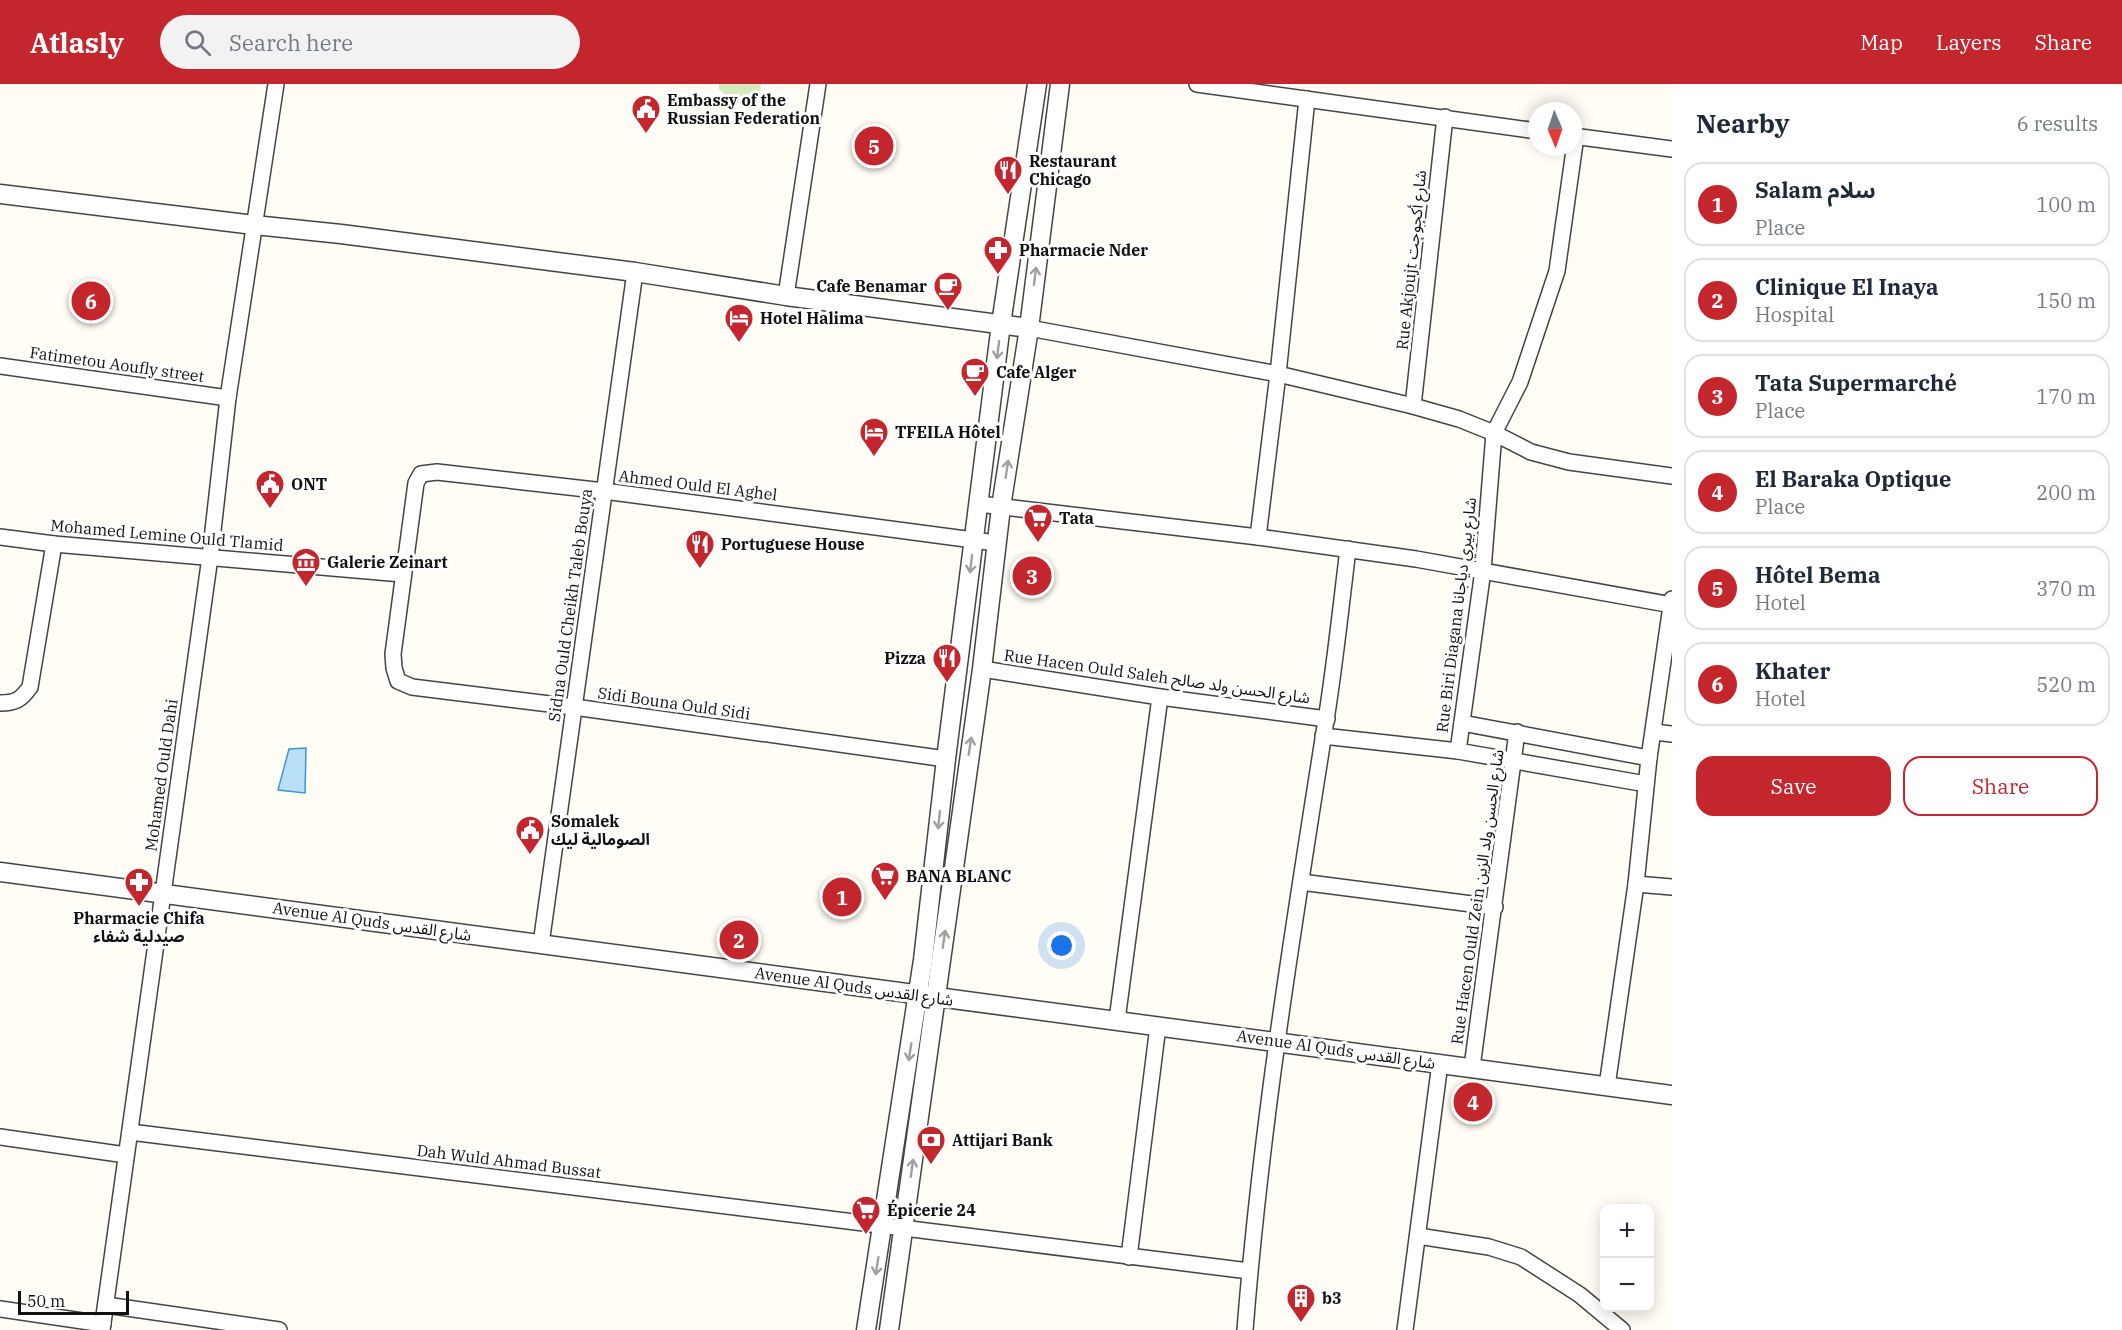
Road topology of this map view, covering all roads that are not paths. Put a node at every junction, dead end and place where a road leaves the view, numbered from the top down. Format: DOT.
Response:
graph roads {
  1 [pos="276,84"];
  2 [pos="818,84"];
  3 [pos="1037,84"];
  4 [pos="1060,84"];
  5 [pos="1197,84"];
  6 [pos="1307,99"];
  7 [pos="1445,117"];
  8 [pos="1528,130"];
  9 [pos="1582,137"];
  10 [pos="1672,149"];
  11 [pos="1572,156"];
  12 [pos="0,194"];
  13 [pos="254,225"];
  14 [pos="635,272"];
  15 [pos="786,296"];
  16 [pos="1001,324"];
  17 [pos="1029,328"];
  18 [pos="0,366"];
  19 [pos="1278,374"];
  20 [pos="228,398"];
  21 [pos="1413,406"];
  22 [pos="1494,433"];
  23 [pos="1672,476"];
  24 [pos="604,491"];
  25 [pos="979,504"];
  26 [pos="1001,507"];
  27 [pos="0,537"];
  28 [pos="1258,537"];
  29 [pos="974,540"];
  30 [pos="996,543"];
  31 [pos="54,544"];
  32 [pos="1348,549"];
  33 [pos="210,557"];
  34 [pos="1483,570"];
  35 [pos="402,574"];
  36 [pos="1672,599"];
  37 [pos="1672,605"];
  38 [pos="982,669"];
  39 [pos="1160,697"];
  40 [pos="0,703"];
  41 [pos="574,707"];
  42 [pos="1327,719"];
  43 [pos="1462,723"];
  44 [pos="1517,732"];
  45 [pos="1653,732"];
  46 [pos="1672,734"];
  47 [pos="1323,736"];
  48 [pos="1458,751"];
  49 [pos="1649,758"];
  50 [pos="946,759"];
  51 [pos="1513,761"];
  52 [pos="1646,783"];
  53 [pos="0,872"];
  54 [pos="1301,882"];
  55 [pos="1635,884"];
  56 [pos="1672,887"];
  57 [pos="162,893"];
  58 [pos="1495,908"];
  59 [pos="541,944"];
  60 [pos="927,996"];
  61 [pos="1117,1020"];
  62 [pos="1158,1026"];
  63 [pos="1276,1041"];
  64 [pos="1440,1063"];
  65 [pos="1472,1067"];
  66 [pos="1606,1086"];
  67 [pos="1672,1095"];
  68 [pos="130,1132"];
  69 [pos="0,1137"];
  70 [pos="126,1155"];
  71 [pos="883,1226"];
  72 [pos="904,1229"];
  73 [pos="1418,1236"];
  74 [pos="1128,1257"];
  75 [pos="1249,1271"];
  76 [pos="106,1305"];
  77 [pos="0,1309"];
  78 [pos="103,1327"];
  79 [pos="279,1330"];
  80 [pos="866,1330"];
  81 [pos="890,1330"];
  82 [pos="1245,1330"];
  83 [pos="1405,1330"];
  84 [pos="1622,1330"];
  1 -- 13 [label="street, Mohamed Ould Dahi"];
  2 -- 15 [label="street"];
  3 -- 16 [label="street"];
  17 -- 4 [label="street, one-way"];
  5 -- 6 [label="street"];
  6 -- 7 [label="street"];
  6 -- 19 [label="street"];
  7 -- 8 [label="street"];
  7 -- 21 [label="street, Rue Akjoujt شارع أكجوجت"];
  9 -- 10 [label="street"];
  11 -- 22 [label="street, Rue Biri Diagana شارع بيري دياجانا"];
  12 -- 13 [label="street"];
  13 -- 14 [label="street"];
  13 -- 20 [label="street, Mohamed Ould Dahi"];
  14 -- 15 [label="street"];
  14 -- 24 [label="street, Sidna Ould Cheikh Taleb Bouya"];
  15 -- 16 [label="street"];
  16 -- 17 [label="street"];
  16 -- 25 [label="street, one-way"];
  17 -- 19 [label="street"];
  26 -- 17 [label="street, one-way"];
  18 -- 20 [label="street, Fatimetou Aoufly street"];
  19 -- 21 [label="street"];
  19 -- 28 [label="street"];
  20 -- 33 [label="street, Mohamed Ould Dahi"];
  21 -- 22 [label="street"];
  22 -- 23 [label="street"];
  22 -- 34 [label="street, Rue Biri Diagana شارع بيري دياجانا"];
  24 -- 29 [label="street, Ahmed Ould El Aghel"];
  24 -- 35 [label="street, Ahmed Ould El Aghel"];
  24 -- 41 [label="street, Sidna Ould Cheikh Taleb Bouya"];
  25 -- 26 [label="street"];
  25 -- 29 [label="street"];
  26 -- 28 [label="street"];
  26 -- 30 [label="street"];
  27 -- 31 [label="street, Mohamed Lemine Ould Tlamid"];
  28 -- 32 [label="street"];
  29 -- 30 [label="street, Ahmed Ould El Aghel"];
  29 -- 50 [label="street, one-way"];
  30 -- 38 [label="street"];
  31 -- 33 [label="street, Mohamed Lemine Ould Tlamid"];
  31 -- 40 [label="street"];
  32 -- 34 [label="street"];
  32 -- 42 [label="street"];
  33 -- 35 [label="street, Mohamed Lemine Ould Tlamid"];
  33 -- 57 [label="street, Mohamed Ould Dahi"];
  34 -- 37 [label="street"];
  34 -- 43 [label="street, Rue Biri Diagana شارع بيري دياجانا"];
  35 -- 41 [label="street, Sidi Bouna Ould Sidi"];
  36 -- 37 [label="street"];
  37 -- 45 [label="street"];
  38 -- 39 [label="street, Rue Hacen Ould Saleh شارع الحسن ولد صالح"];
  60 -- 38 [label="street, one-way"];
  39 -- 42 [label="street, Rue Hacen Ould Saleh شارع الحسن ولد صالح"];
  39 -- 61 [label="street"];
  41 -- 50 [label="street, Sidi Bouna Ould Sidi"];
  41 -- 59 [label="street, Sidna Ould Cheikh Taleb Bouya"];
  42 -- 47 [label="street"];
  43 -- 44 [label="street"];
  43 -- 48 [label="street, Rue Biri Diagana شارع بيري دياجانا"];
  44 -- 49 [label="street"];
  44 -- 51 [label="street, Rue Hacen Ould Zein شارع الحسن ولد الزين"];
  45 -- 46 [label="street"];
  45 -- 49 [label="street"];
  47 -- 48 [label="street"];
  47 -- 54 [label="street"];
  48 -- 51 [label="street"];
  49 -- 52 [label="street"];
  50 -- 60 [label="street, one-way"];
  51 -- 52 [label="street"];
  51 -- 58 [label="street, Rue Hacen Ould Zein شارع الحسن ولد الزين"];
  52 -- 55 [label="street"];
  53 -- 57 [label="street, Avenue Al Quds شارع القدس"];
  54 -- 58 [label="street"];
  54 -- 63 [label="street"];
  55 -- 56 [label="street"];
  55 -- 66 [label="street"];
  57 -- 59 [label="street, Avenue Al Quds شارع القدس"];
  57 -- 68 [label="street, Mohamed Ould Dahi"];
  58 -- 65 [label="street, Rue Hacen Ould Zein شارع الحسن ولد الزين"];
  59 -- 60 [label="street, Avenue Al Quds شارع القدس"];
  60 -- 61 [label="street, Avenue Al Quds شارع القدس"];
  60 -- 71 [label="street, one-way"];
  72 -- 60 [label="street, one-way"];
  61 -- 62 [label="street, Avenue Al Quds شارع القدس"];
  62 -- 63 [label="street, Avenue Al Quds شارع القدس"];
  62 -- 74 [label="street"];
  63 -- 64 [label="street, Avenue Al Quds شارع القدس"];
  63 -- 75 [label="street"];
  64 -- 65 [label="street, Avenue Al Quds شارع القدس"];
  64 -- 73 [label="street"];
  65 -- 66 [label="street, Avenue Al Quds شارع القدس"];
  66 -- 67 [label="street, Avenue Al Quds شارع القدس"];
  68 -- 70 [label="street, Mohamed Ould Dahi"];
  68 -- 71 [label="street, Dah Wuld Ahmad Bussat"];
  69 -- 70 [label="street"];
  70 -- 76 [label="street, Mohamed Ould Dahi"];
  71 -- 72 [label="street, Dah Wuld Ahmad Bussat"];
  71 -- 80 [label="street, one-way"];
  72 -- 74 [label="street, Dah Wuld Ahmad Bussat"];
  72 -- 81 [label="street"];
  73 -- 83 [label="street"];
  73 -- 84 [label="street"];
  74 -- 75 [label="street, Dah Wuld Ahmad Bussat"];
  75 -- 82 [label="street"];
  76 -- 78 [label="street, Mohamed Ould Dahi"];
  76 -- 79 [label="street"];
  77 -- 78 [label="street"];
}
